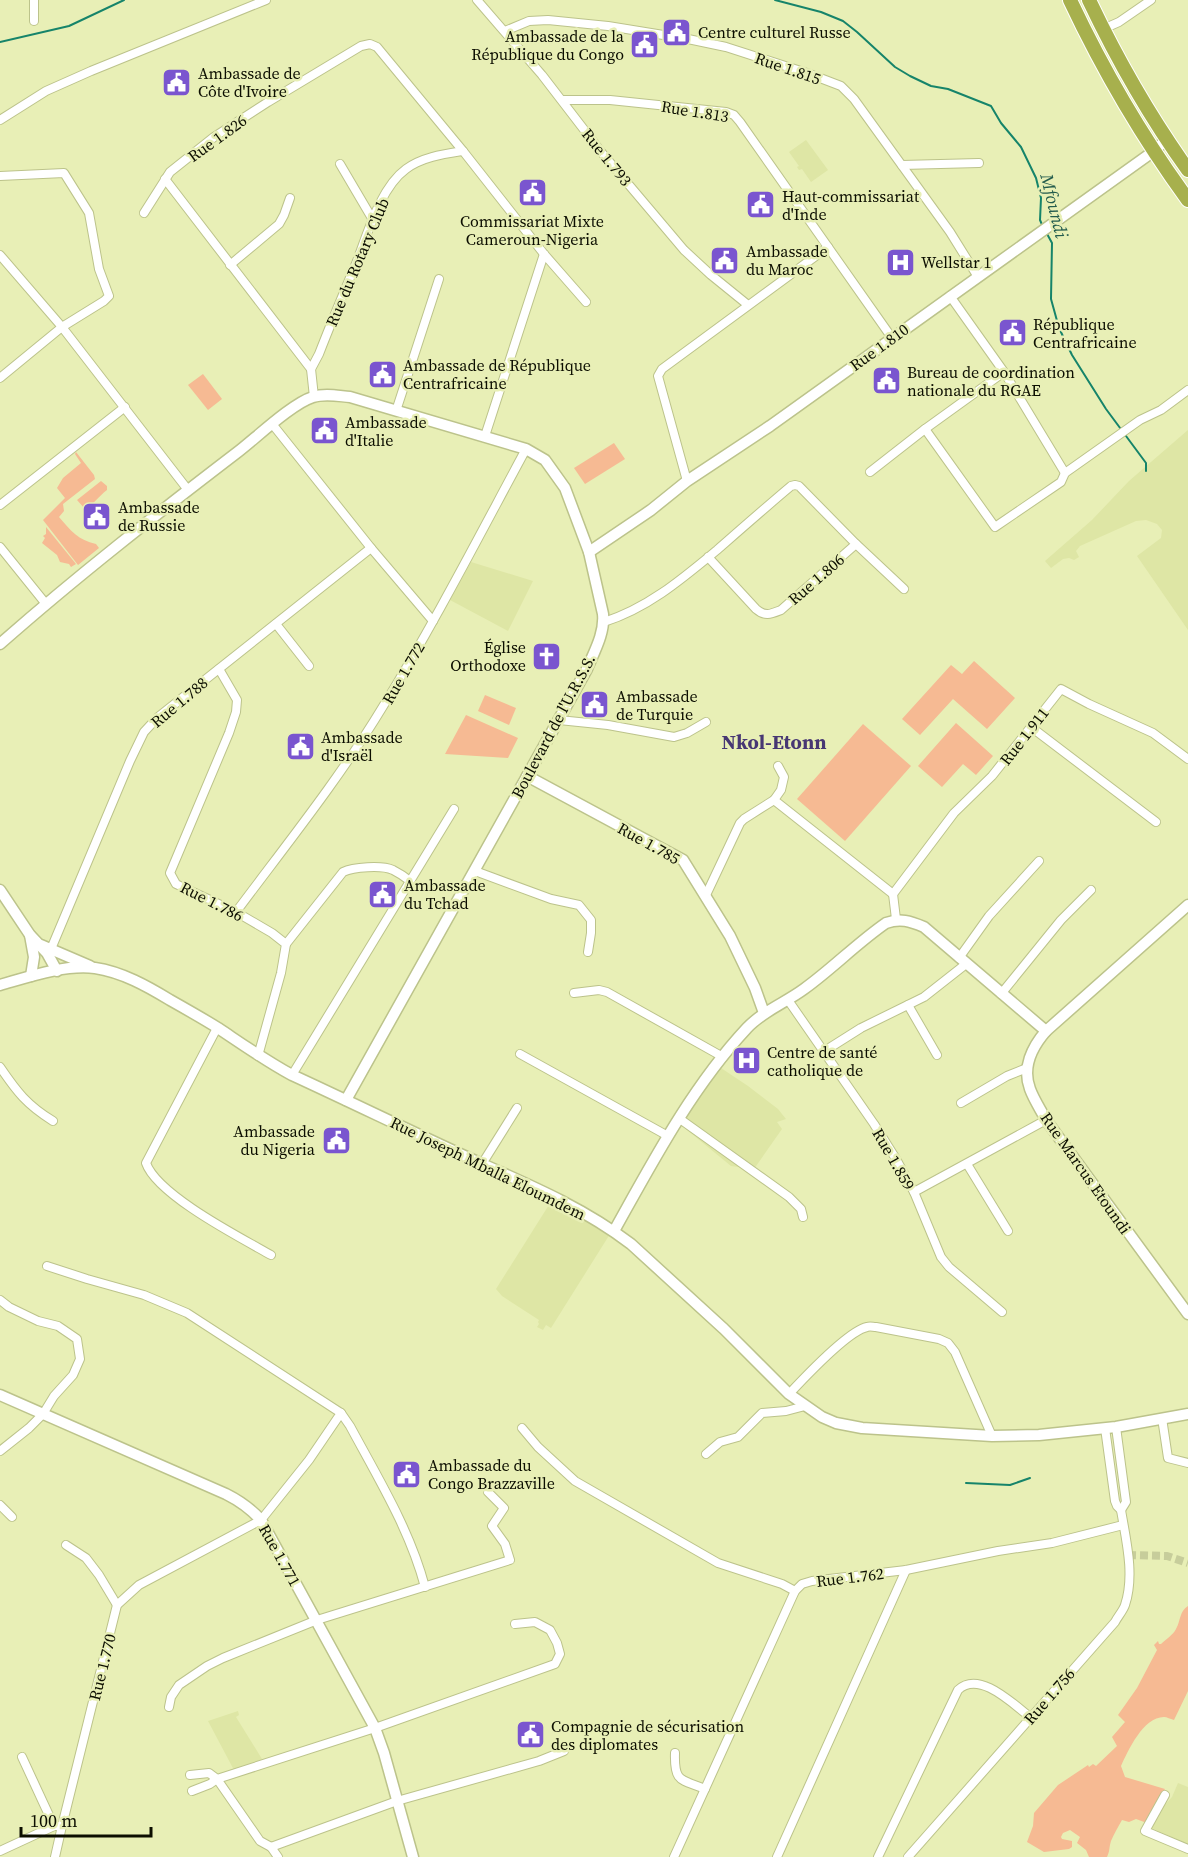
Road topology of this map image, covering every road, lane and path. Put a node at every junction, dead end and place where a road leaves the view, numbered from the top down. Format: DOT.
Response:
graph roads {
  1 [pos="34,0"];
  2 [pos="267,0"];
  3 [pos="477,0"];
  4 [pos="1070,0"];
  5 [pos="1089,0"];
  6 [pos="1151,0"];
  7 [pos="34,21"];
  8 [pos="1103,29"];
  9 [pos="505,31"];
  10 [pos="563,100"];
  11 [pos="0,120"];
  12 [pos="1166,140"];
  13 [pos="463,151"];
  14 [pos="1154,151"];
  15 [pos="979,163"];
  16 [pos="340,164"];
  17 [pos="902,165"];
  18 [pos="1188,170"];
  19 [pos="0,176"];
  20 [pos="165,179"];
  21 [pos="290,198"];
  22 [pos="1188,200"];
  23 [pos="144,213"];
  24 [pos="373,220"];
  25 [pos="828,247"];
  26 [pos="544,254"];
  27 [pos="0,255"];
  28 [pos="230,265"];
  29 [pos="978,277"];
  30 [pos="439,279"];
  31 [pos="950,296"];
  32 [pos="586,302"];
  33 [pos="748,305"];
  34 [pos="62,327"];
  35 [pos="892,338"];
  36 [pos="311,369"];
  37 [pos="1004,372"];
  38 [pos="0,378"];
  39 [pos="1188,390"];
  40 [pos="314,397"];
  41 [pos="125,407"];
  42 [pos="396,411"];
  43 [pos="273,425"];
  44 [pos="925,429"];
  45 [pos="485,436"];
  46 [pos="526,449"];
  47 [pos="870,472"];
  48 [pos="1065,473"];
  49 [pos="687,481"];
  50 [pos="188,490"];
  51 [pos="0,505"];
  52 [pos="856,544"];
  53 [pos="0,547"];
  54 [pos="371,548"];
  55 [pos="589,552"];
  56 [pos="708,557"];
  57 [pos="904,589"];
  58 [pos="46,604"];
  59 [pos="433,621"];
  60 [pos="604,622"];
  61 [pos="276,624"];
  62 [pos="0,644"];
  63 [pos="309,666"];
  64 [pos="219,669"];
  65 [pos="559,720"];
  66 [pos="706,722"];
  67 [pos="1030,727"];
  68 [pos="1188,759"];
  69 [pos="778,766"];
  70 [pos="527,777"];
  71 [pos="774,800"];
  72 [pos="454,809"];
  73 [pos="1156,822"];
  74 [pos="1039,861"];
  75 [pos="475,871"];
  76 [pos="410,881"];
  77 [pos="0,890"];
  78 [pos="1091,890"];
  79 [pos="893,894"];
  80 [pos="706,895"];
  81 [pos="1188,905"];
  82 [pos="236,912"];
  83 [pos="896,920"];
  84 [pos="30,935"];
  85 [pos="286,944"];
  86 [pos="46,947"];
  87 [pos="588,952"];
  88 [pos="963,961"];
  89 [pos="93,968"];
  90 [pos="57,971"];
  91 [pos="31,976"];
  92 [pos="0,985"];
  93 [pos="574,993"];
  94 [pos="1001,994"];
  95 [pos="788,1000"];
  96 [pos="908,1005"];
  97 [pos="764,1013"];
  98 [pos="217,1028"];
  99 [pos="1046,1030"];
  100 [pos="823,1052"];
  101 [pos="520,1054"];
  102 [pos="937,1055"];
  103 [pos="258,1056"];
  104 [pos="723,1057"];
  105 [pos="0,1067"];
  106 [pos="1027,1068"];
  107 [pos="292,1075"];
  108 [pos="346,1100"];
  109 [pos="962,1102"];
  110 [pos="517,1108"];
  111 [pos="680,1119"];
  112 [pos="1046,1120"];
  113 [pos="53,1121"];
  114 [pos="668,1136"];
  115 [pos="482,1164"];
  116 [pos="967,1164"];
  117 [pos="914,1192"];
  118 [pos="803,1217"];
  119 [pos="614,1231"];
  120 [pos="1008,1231"];
  121 [pos="271,1255"];
  122 [pos="47,1266"];
  123 [pos="0,1300"];
  124 [pos="1002,1312"];
  125 [pos="1188,1314"];
  126 [pos="789,1394"];
  127 [pos="0,1395"];
  128 [pos="805,1406"];
  129 [pos="341,1413"];
  130 [pos="43,1414"];
  131 [pos="1188,1414"];
  132 [pos="1162,1418"];
  133 [pos="522,1428"];
  134 [pos="1110,1428"];
  135 [pos="993,1436"];
  136 [pos="0,1450"];
  137 [pos="706,1454"];
  138 [pos="1188,1463"];
  139 [pos="488,1492"];
  140 [pos="0,1504"];
  141 [pos="12,1517"];
  142 [pos="261,1520"];
  143 [pos="1124,1525"];
  144 [pos="66,1545"];
  145 [pos="906,1570"];
  146 [pos="425,1587"];
  147 [pos="795,1591"];
  148 [pos="117,1605"];
  149 [pos="317,1620"];
  150 [pos="515,1624"];
  151 [pos="169,1707"];
  152 [pos="1030,1717"];
  153 [pos="375,1728"];
  154 [pos="564,1751"];
  155 [pos="675,1753"];
  156 [pos="22,1757"];
  157 [pos="190,1775"];
  158 [pos="217,1779"];
  159 [pos="705,1790"];
  160 [pos="192,1791"];
  161 [pos="1165,1795"];
  162 [pos="397,1801"];
  163 [pos="58,1826"];
  164 [pos="271,1847"];
  165 [pos="1188,1849"];
  166 [pos="0,1851"];
  167 [pos="55,1857"];
  168 [pos="278,1857"];
  169 [pos="413,1857"];
  170 [pos="674,1857"];
  171 [pos="777,1857"];
  172 [pos="878,1857"];
  173 [pos="908,1857"];
  1 -- 7 [label="street"];
  2 -- 11 [label="street"];
  3 -- 9 [label="street, Rue 1.793"];
  4 -- 14 [label="highway"];
  5 -- 8 [label="highway"];
  6 -- 8 [label="street"];
  8 -- 12 [label="highway"];
  9 -- 10 [label="street, Rue 1.793"];
  9 -- 17 [label="street, Rue 1.815"];
  10 -- 25 [label="street, Rue 1.813"];
  10 -- 33 [label="street, Rue 1.793"];
  12 -- 14 [label="street, Rue 1.810"];
  12 -- 18 [label="highway"];
  13 -- 20 [label="street, Rue 1.826"];
  13 -- 24 [label="street, Rue du Rotary Club"];
  13 -- 26 [label="street"];
  14 -- 22 [label="highway"];
  14 -- 29 [label="street, Rue 1.810"];
  15 -- 17 [label="street"];
  16 -- 24 [label="street"];
  17 -- 29 [label="street, Rue 1.815"];
  19 -- 34 [label="street"];
  20 -- 23 [label="street, Rue 1.826"];
  20 -- 28 [label="street"];
  21 -- 28 [label="street"];
  24 -- 36 [label="street, Rue du Rotary Club"];
  25 -- 33 [label="street"];
  25 -- 35 [label="street, Rue 1.813"];
  26 -- 32 [label="street"];
  26 -- 45 [label="street"];
  27 -- 34 [label="street"];
  28 -- 36 [label="street"];
  29 -- 31 [label="street, Rue 1.810"];
  30 -- 42 [label="street"];
  31 -- 35 [label="street, Rue 1.810"];
  31 -- 37 [label="street"];
  33 -- 49 [label="street"];
  34 -- 38 [label="street"];
  34 -- 41 [label="street"];
  35 -- 49 [label="street, Rue 1.810"];
  36 -- 40 [label="street, Rue du Rotary Club"];
  37 -- 44 [label="street"];
  37 -- 48 [label="street"];
  39 -- 48 [label="street"];
  40 -- 42 [label="street"];
  40 -- 43 [label="street"];
  41 -- 50 [label="street"];
  41 -- 51 [label="street"];
  42 -- 45 [label="street"];
  43 -- 50 [label="street"];
  43 -- 54 [label="street"];
  44 -- 47 [label="street"];
  44 -- 48 [label="street"];
  45 -- 46 [label="street"];
  46 -- 55 [label="street"];
  46 -- 59 [label="street, Rue 1.772"];
  49 -- 55 [label="street, Rue 1.810"];
  50 -- 58 [label="street"];
  52 -- 56 [label="street, Rue 1.806"];
  52 -- 56 [label="street, Rue 1.806"];
  52 -- 57 [label="street"];
  53 -- 58 [label="street"];
  54 -- 59 [label="street"];
  54 -- 61 [label="street, Rue 1.788"];
  55 -- 60 [label="street"];
  56 -- 60 [label="street, Rue 1.806"];
  58 -- 62 [label="street"];
  59 -- 82 [label="street, Rue 1.772"];
  60 -- 65 [label="street, Boulevard de l'U.R.S.S."];
  61 -- 63 [label="street"];
  61 -- 64 [label="street, Rue 1.788"];
  64 -- 82 [label="street, Rue 1.786"];
  64 -- 86 [label="street, Rue 1.788"];
  65 -- 66 [label="street"];
  65 -- 70 [label="street, Boulevard de l'U.R.S.S."];
  67 -- 68 [label="street, Rue 1.911"];
  67 -- 73 [label="street"];
  67 -- 79 [label="street, Rue 1.911"];
  69 -- 71 [label="street"];
  70 -- 75 [label="street, Boulevard de l'U.R.S.S."];
  70 -- 80 [label="street, Rue 1.785"];
  71 -- 79 [label="street"];
  71 -- 80 [label="street"];
  72 -- 76 [label="street"];
  74 -- 88 [label="street"];
  75 -- 87 [label="street"];
  75 -- 108 [label="street, Boulevard de l'U.R.S.S."];
  76 -- 85 [label="street"];
  76 -- 107 [label="street"];
  77 -- 84 [label="street"];
  78 -- 94 [label="street"];
  79 -- 83 [label="street"];
  80 -- 97 [label="street, Rue 1.785"];
  81 -- 99 [label="street"];
  82 -- 85 [label="street, Rue 1.786"];
  83 -- 88 [label="street"];
  83 -- 95 [label="street"];
  84 -- 86 [label="street"];
  84 -- 91 [label="street"];
  85 -- 103 [label="street"];
  86 -- 89 [label="street"];
  86 -- 90 [label="street"];
  88 -- 94 [label="street"];
  88 -- 96 [label="street"];
  89 -- 90 [label="street, Rue Joseph Mballa Eloumdem"];
  89 -- 98 [label="street, Rue Joseph Mballa Eloumdem"];
  90 -- 91 [label="street, Rue Joseph Mballa Eloumdem"];
  91 -- 92 [label="street, Rue Joseph Mballa Eloumdem"];
  93 -- 104 [label="street"];
  94 -- 99 [label="street"];
  95 -- 97 [label="street"];
  95 -- 100 [label="street, Rue 1.859"];
  96 -- 100 [label="street"];
  96 -- 102 [label="street"];
  97 -- 104 [label="street"];
  98 -- 103 [label="street, Rue Joseph Mballa Eloumdem"];
  98 -- 121 [label="street"];
  99 -- 106 [label="street"];
  100 -- 117 [label="street, Rue 1.859"];
  101 -- 114 [label="street"];
  103 -- 107 [label="street, Rue Joseph Mballa Eloumdem"];
  104 -- 111 [label="street"];
  105 -- 113 [label="street"];
  106 -- 109 [label="street"];
  106 -- 112 [label="street, Rue Marcus Etoundi"];
  107 -- 108 [label="street, Rue Joseph Mballa Eloumdem"];
  108 -- 115 [label="street, Rue Joseph Mballa Eloumdem"];
  110 -- 115 [label="street"];
  111 -- 114 [label="street"];
  111 -- 118 [label="street"];
  112 -- 116 [label="street"];
  112 -- 125 [label="street, Rue Marcus Etoundi"];
  114 -- 119 [label="street"];
  115 -- 119 [label="street, Rue Joseph Mballa Eloumdem"];
  116 -- 117 [label="street"];
  116 -- 120 [label="street"];
  117 -- 124 [label="street, Rue 1.859"];
  119 -- 126 [label="street, Rue Joseph Mballa Eloumdem"];
  122 -- 129 [label="street"];
  123 -- 130 [label="street"];
  126 -- 128 [label="street, Rue Joseph Mballa Eloumdem"];
  126 -- 135 [label="street"];
  127 -- 130 [label="street, Rue 1.771"];
  128 -- 135 [label="street, Rue Joseph Mballa Eloumdem"];
  128 -- 137 [label="street"];
  129 -- 142 [label="street"];
  129 -- 146 [label="street"];
  130 -- 136 [label="street"];
  130 -- 142 [label="street, Rue 1.771"];
  131 -- 132 [label="street, Rue Joseph Mballa Eloumdem"];
  132 -- 134 [label="street, Rue Joseph Mballa Eloumdem"];
  132 -- 138 [label="street"];
  133 -- 147 [label="street"];
  134 -- 135 [label="street, Rue Joseph Mballa Eloumdem"];
  134 -- 143 [label="street, Rue 1.756"];
  139 -- 146 [label="street"];
  140 -- 141 [label="street"];
  142 -- 148 [label="street"];
  142 -- 149 [label="street, Rue 1.771"];
  143 -- 145 [label="street, Rue 1.762"];
  143 -- 152 [label="street, Rue 1.756"];
  144 -- 148 [label="street"];
  145 -- 147 [label="street, Rue 1.762"];
  145 -- 171 [label="street"];
  146 -- 149 [label="street"];
  147 -- 159 [label="street, Rue 1.762"];
  148 -- 163 [label="street, Rue 1.770"];
  149 -- 151 [label="street"];
  149 -- 153 [label="street, Rue 1.771"];
  150 -- 153 [label="street"];
  152 -- 172 [label="street"];
  152 -- 173 [label="street, Rue 1.756"];
  153 -- 158 [label="street"];
  153 -- 162 [label="street, Rue 1.771"];
  154 -- 162 [label="street"];
  155 -- 159 [label="street"];
  156 -- 163 [label="street"];
  157 -- 158 [label="street"];
  158 -- 160 [label="street"];
  158 -- 164 [label="street"];
  159 -- 170 [label="street, Rue 1.762"];
  161 -- 165 [label="street"];
  162 -- 164 [label="street"];
  162 -- 169 [label="street, Rue 1.771"];
  163 -- 166 [label="street"];
  163 -- 167 [label="street, Rue 1.770"];
  164 -- 168 [label="street"];
}
